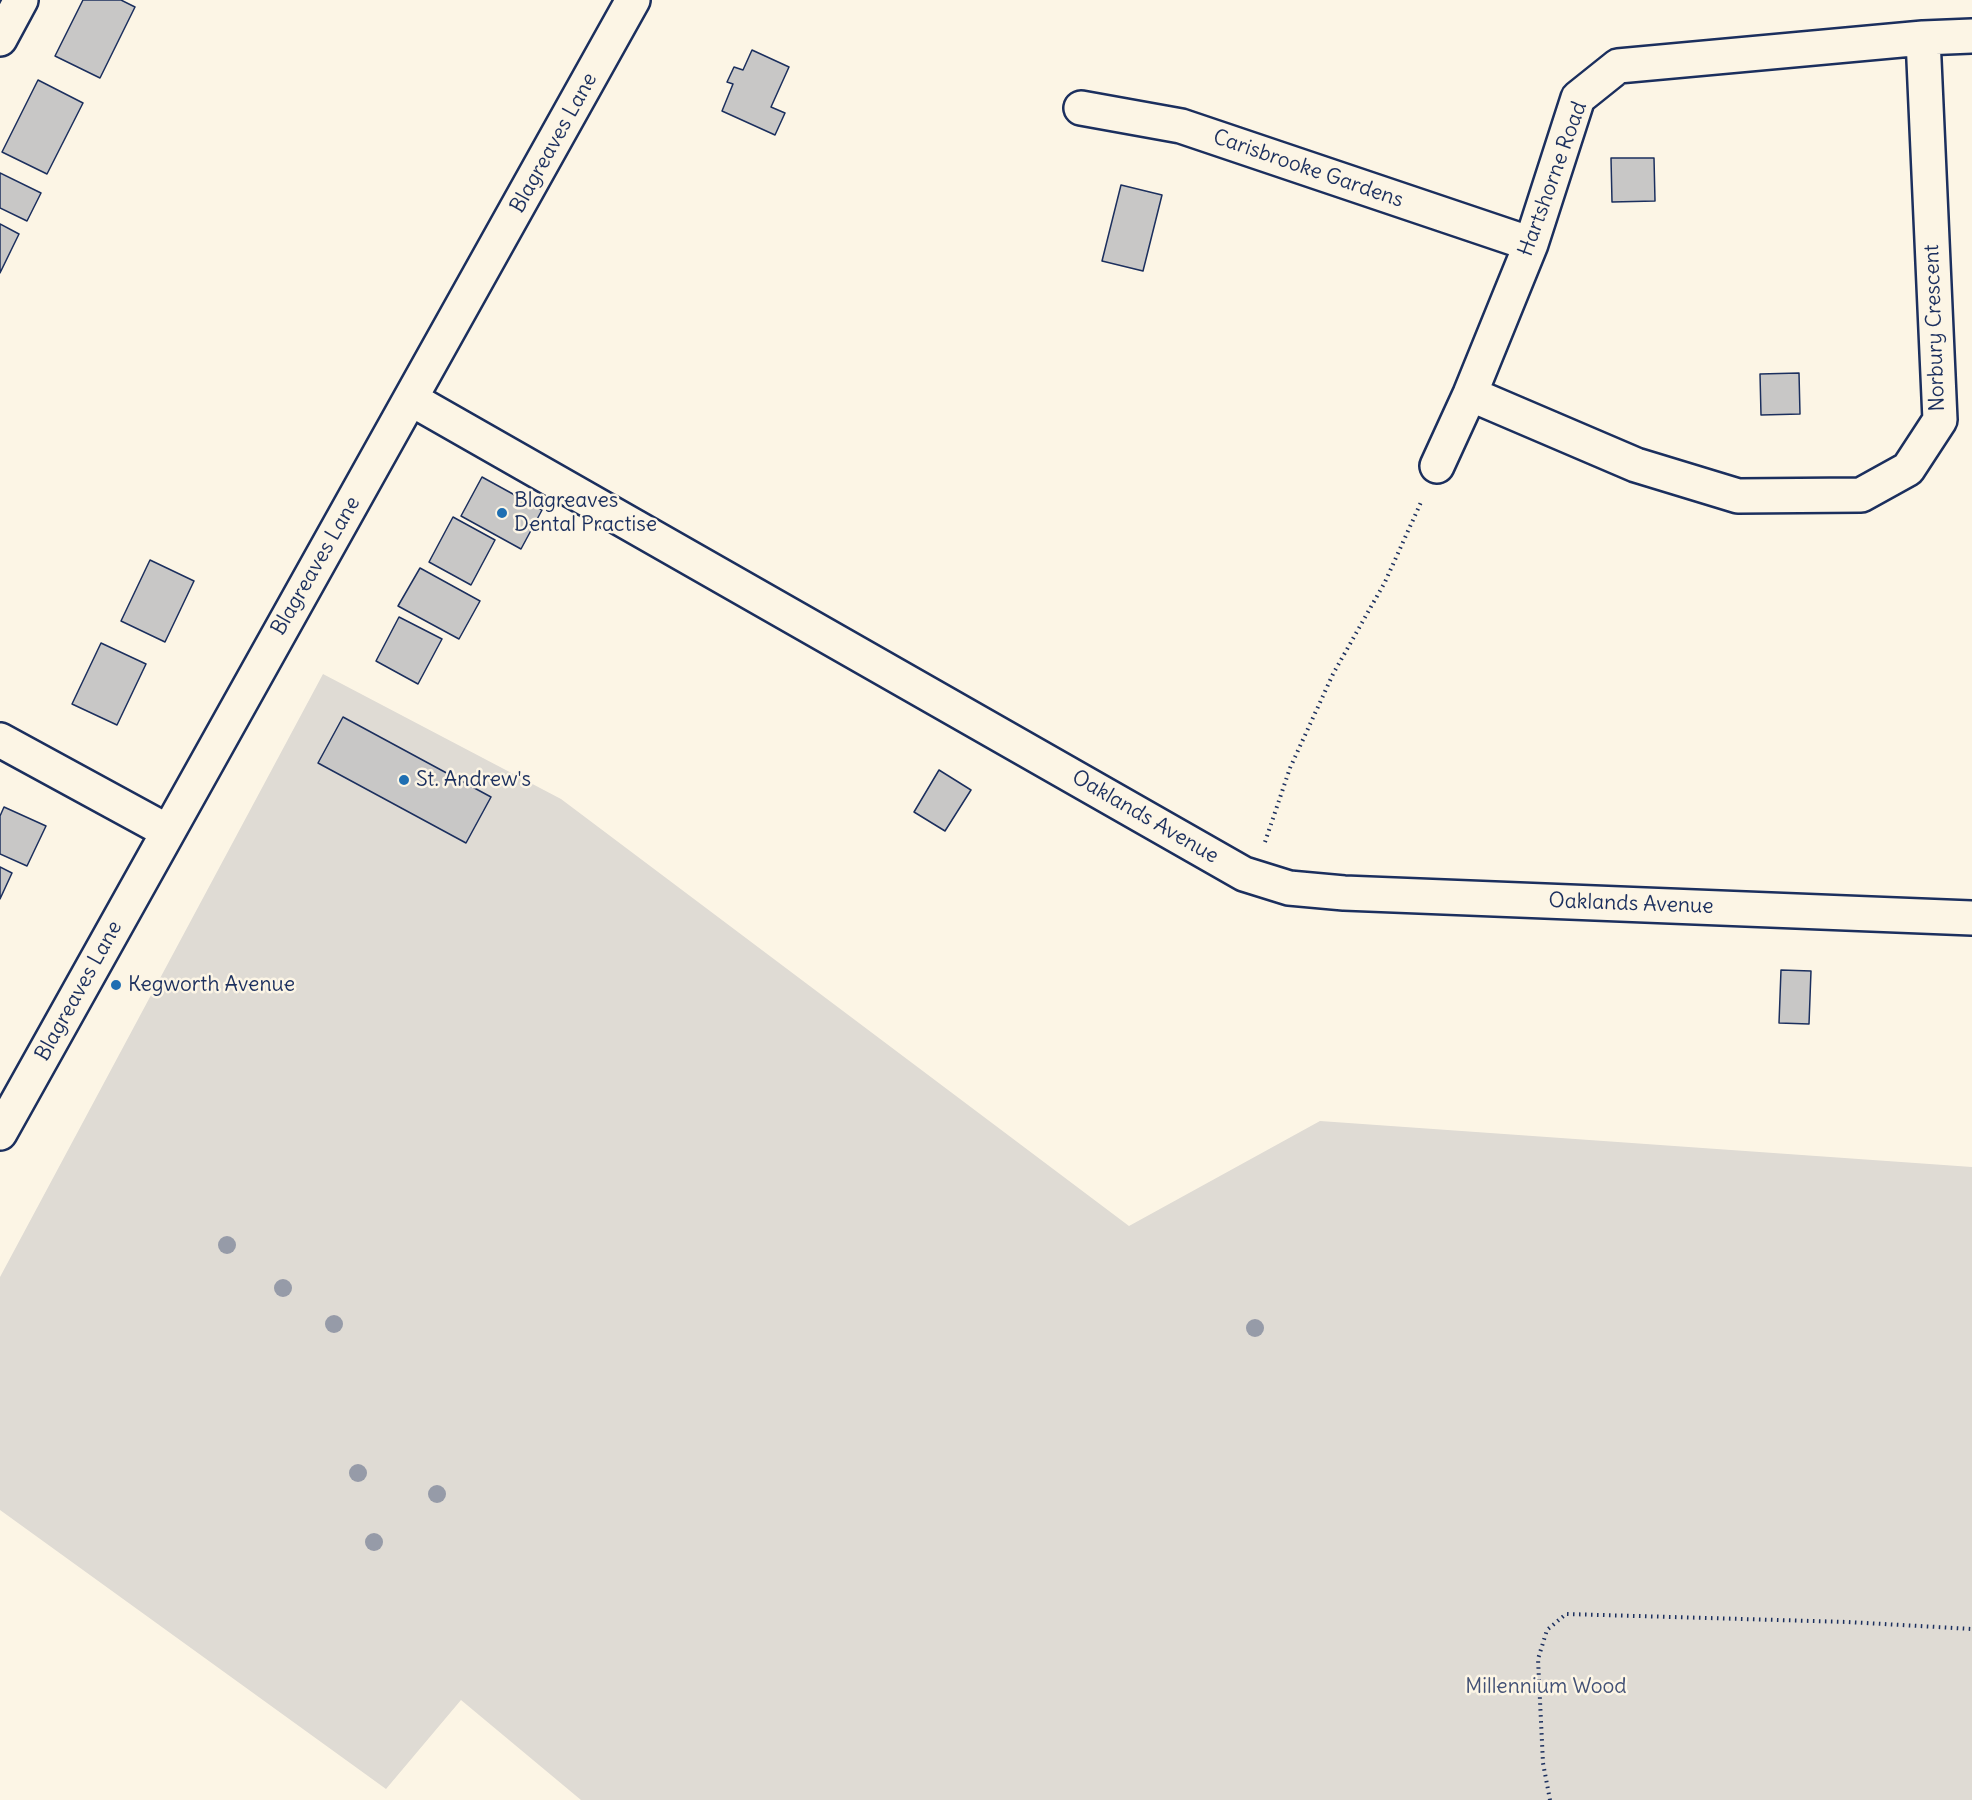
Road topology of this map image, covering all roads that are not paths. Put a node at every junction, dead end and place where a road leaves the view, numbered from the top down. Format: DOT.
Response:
graph roads {
  1 [pos="21,0"];
  2 [pos="633,0"];
  3 [pos="1972,36"];
  4 [pos="1923,38"];
  5 [pos="0,39"];
  6 [pos="1081,108"];
  7 [pos="1531,244"];
  8 [pos="1470,394"];
  9 [pos="411,399"];
  10 [pos="1437,466"];
  11 [pos="0,740"];
  12 [pos="167,831"];
  13 [pos="1972,918"];
  14 [pos="0,1133"];
  1 -- 5 [label="street"];
  2 -- 9 [label="street, Blagreaves Lane"];
  3 -- 4 [label="street, Hartshorne Road"];
  4 -- 7 [label="street, Hartshorne Road"];
  4 -- 8 [label="street, Norbury Crescent"];
  6 -- 7 [label="street, Carisbrooke Gardens"];
  7 -- 8 [label="street, Hartshorne Road"];
  8 -- 10 [label="street, Hartshorne Road"];
  9 -- 12 [label="street, Blagreaves Lane"];
  9 -- 13 [label="street, Oaklands Avenue"];
  11 -- 12 [label="street"];
  12 -- 14 [label="street, Blagreaves Lane"];
}
